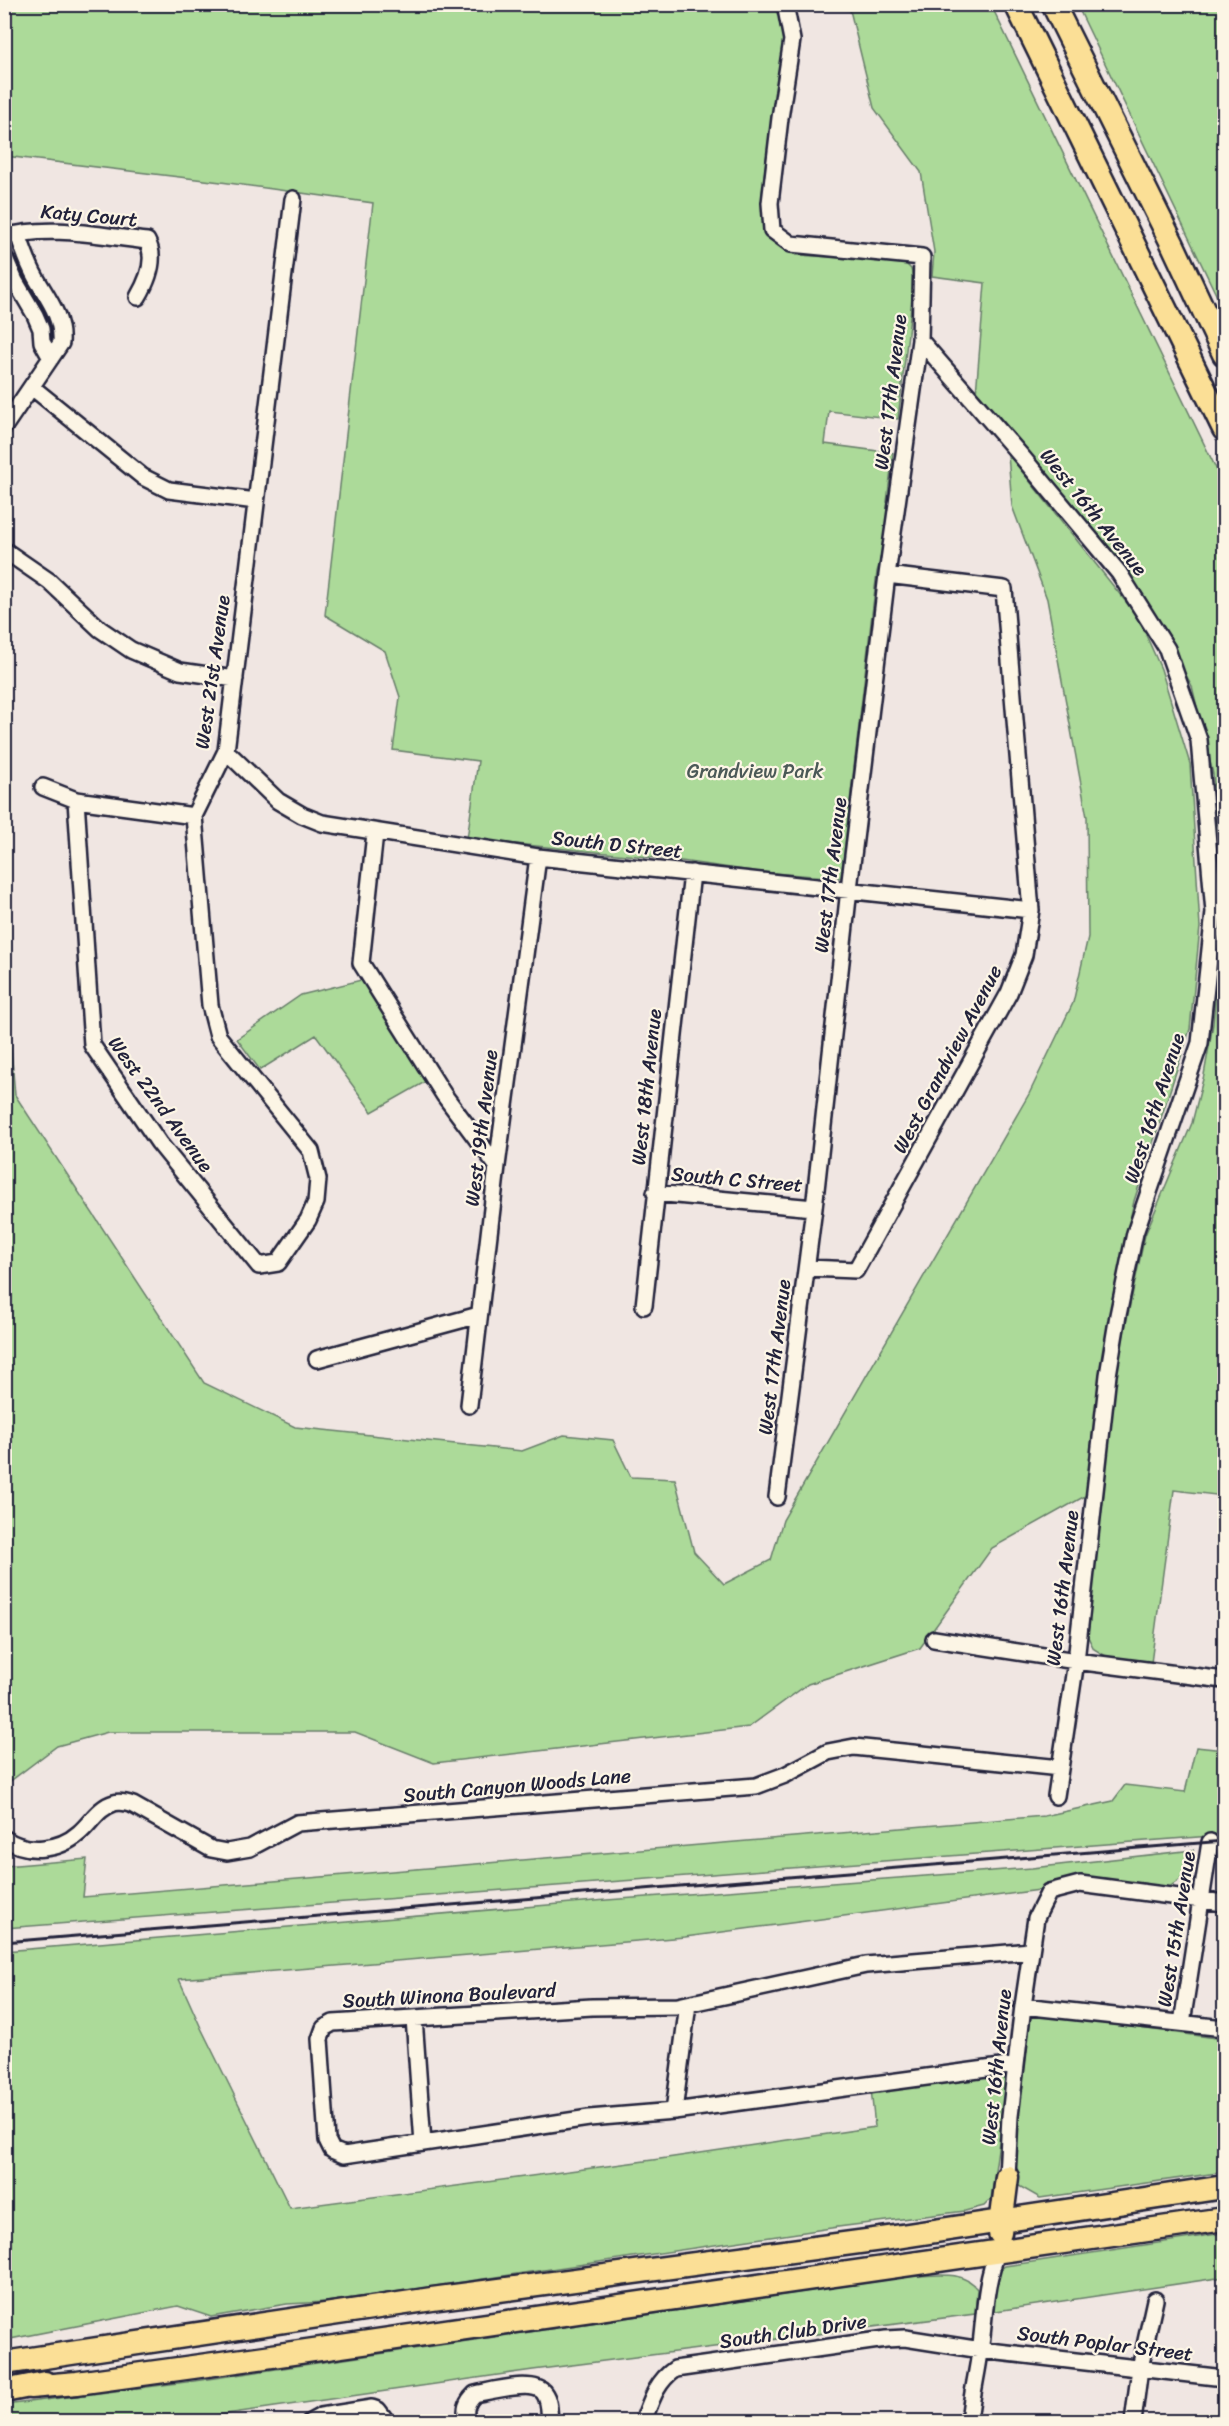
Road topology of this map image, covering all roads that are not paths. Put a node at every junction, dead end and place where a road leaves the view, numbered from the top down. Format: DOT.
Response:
graph roads {
  1 [pos="785,4"];
  2 [pos="1016,4"];
  3 [pos="1053,4"];
  4 [pos="292,199"];
  5 [pos="11,236"];
  6 [pos="4,256"];
  7 [pos="138,297"];
  8 [pos="920,340"];
  9 [pos="1224,354"];
  10 [pos="51,358"];
  11 [pos="33,388"];
  12 [pos="4,427"];
  13 [pos="1224,429"];
  14 [pos="256,501"];
  15 [pos="4,550"];
  16 [pos="887,575"];
  17 [pos="235,680"];
  18 [pos="226,751"];
  19 [pos="43,787"];
  20 [pos="76,800"];
  21 [pos="194,816"];
  22 [pos="375,833"];
  23 [pos="538,857"];
  24 [pos="692,873"];
  25 [pos="849,889"];
  26 [pos="1031,910"];
  27 [pos="497,1166"];
  28 [pos="656,1193"];
  29 [pos="814,1208"];
  30 [pos="807,1268"];
  31 [pos="644,1306"];
  32 [pos="479,1315"];
  33 [pos="317,1359"];
  34 [pos="469,1405"];
  35 [pos="777,1497"];
  36 [pos="934,1639"];
  37 [pos="1076,1661"];
  38 [pos="1224,1680"];
  39 [pos="1060,1768"];
  40 [pos="1056,1796"];
  41 [pos="4,1838"];
  42 [pos="1210,1842"];
  43 [pos="1202,1900"];
  44 [pos="1224,1903"];
  45 [pos="1031,1951"];
  46 [pos="688,2004"];
  47 [pos="1023,2006"];
  48 [pos="414,2018"];
  49 [pos="1182,2023"];
  50 [pos="1224,2028"];
  51 [pos="1016,2065"];
  52 [pos="674,2111"];
  53 [pos="423,2143"];
  54 [pos="1006,2178"];
  55 [pos="1224,2187"];
  56 [pos="1066,2211"];
  57 [pos="1224,2219"];
  58 [pos="1001,2234"];
  59 [pos="845,2244"];
  60 [pos="1155,2300"];
  61 [pos="197,2334"];
  62 [pos="981,2349"];
  63 [pos="4,2354"];
  64 [pos="4,2363"];
  65 [pos="1140,2368"];
  66 [pos="1224,2378"];
  67 [pos="30,2387"];
  68 [pos="4,2391"];
  69 [pos="310,2421"];
  70 [pos="387,2421"];
  71 [pos="467,2421"];
  72 [pos="550,2421"];
  73 [pos="643,2421"];
  74 [pos="969,2421"];
  75 [pos="1133,2421"];
  1 -- 8 [label="street, West 17th Avenue"];
  2 -- 13 [label="highway"];
  3 -- 9 [label="highway"];
  4 -- 14 [label="street, West 21st Avenue"];
  5 -- 7 [label="street, Katy Court"];
  5 -- 10 [label="street"];
  6 -- 10 [label="street"];
  8 -- 16 [label="street, West 17th Avenue"];
  8 -- 37 [label="street, West 16th Avenue"];
  10 -- 11 [label="street"];
  11 -- 12 [label="street"];
  11 -- 14 [label="street"];
  14 -- 17 [label="street, West 21st Avenue"];
  15 -- 17 [label="street"];
  16 -- 25 [label="street, West 17th Avenue"];
  16 -- 26 [label="street, West Grandview Avenue"];
  17 -- 18 [label="street, West 21st Avenue"];
  18 -- 21 [label="street, West 21st Avenue"];
  18 -- 22 [label="street, South D Street"];
  19 -- 20 [label="street"];
  20 -- 21 [label="street"];
  20 -- 21 [label="street, West 22nd Avenue"];
  22 -- 23 [label="street, South D Street"];
  22 -- 27 [label="street"];
  23 -- 24 [label="street, South D Street"];
  23 -- 27 [label="street, West 19th Avenue"];
  24 -- 25 [label="street, South D Street"];
  24 -- 28 [label="street, West 18th Avenue"];
  25 -- 26 [label="street, South D Street"];
  25 -- 29 [label="street, West 17th Avenue"];
  26 -- 30 [label="street, West Grandview Avenue"];
  27 -- 32 [label="street, West 19th Avenue"];
  28 -- 29 [label="street, South C Street"];
  28 -- 31 [label="street, West 18th Avenue"];
  29 -- 30 [label="street, West 17th Avenue"];
  30 -- 35 [label="street, West 17th Avenue"];
  32 -- 33 [label="street"];
  32 -- 34 [label="street, West 19th Avenue"];
  36 -- 37 [label="street"];
  37 -- 38 [label="street"];
  37 -- 39 [label="street, West 16th Avenue"];
  39 -- 40 [label="street, West 16th Avenue"];
  39 -- 41 [label="street, South Canyon Woods Lane"];
  42 -- 43 [label="street, West 15th Avenue"];
  43 -- 44 [label="street"];
  43 -- 45 [label="street, West 16th Avenue"];
  43 -- 49 [label="street, West 15th Avenue"];
  45 -- 46 [label="street, South Winona Boulevard"];
  45 -- 47 [label="street, West 16th Avenue"];
  46 -- 48 [label="street, South Winona Boulevard"];
  46 -- 52 [label="street"];
  47 -- 49 [label="street"];
  47 -- 51 [label="street, West 16th Avenue"];
  48 -- 53 [label="street"];
  48 -- 53 [label="street, South Winona Boulevard"];
  49 -- 50 [label="street"];
  51 -- 52 [label="street, South Winona Boulevard"];
  51 -- 54 [label="street, West 16th Avenue"];
  52 -- 53 [label="street, South Winona Boulevard"];
  54 -- 56 [label="highway"];
  54 -- 58 [label="highway"];
  54 -- 59 [label="highway"];
  55 -- 56 [label="highway"];
  56 -- 58 [label="highway"];
  57 -- 58 [label="highway"];
  58 -- 59 [label="highway"];
  58 -- 62 [label="street"];
  58 -- 67 [label="highway"];
  59 -- 61 [label="highway"];
  60 -- 65 [label="street"];
  61 -- 63 [label="highway"];
  61 -- 64 [label="highway"];
  61 -- 67 [label="highway"];
  62 -- 65 [label="street, South Poplar Street"];
  62 -- 73 [label="street, South Club Drive"];
  62 -- 74 [label="street"];
  65 -- 66 [label="street, South Poplar Street"];
  65 -- 75 [label="street"];
  67 -- 68 [label="highway"];
  69 -- 70 [label="street"];
  71 -- 72 [label="street"];
}
